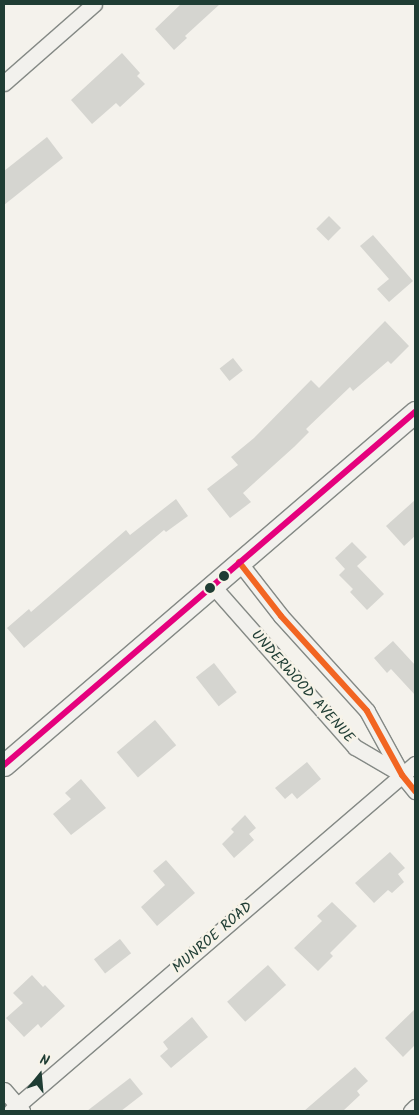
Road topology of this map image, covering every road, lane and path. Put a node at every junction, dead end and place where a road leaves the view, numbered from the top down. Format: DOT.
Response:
graph roads {
  1 [pos="94,4"];
  2 [pos="4,83"];
  3 [pos="415,412"];
  4 [pos="239,562"];
  5 [pos="212,586"];
  6 [pos="415,764"];
  7 [pos="4,765"];
  8 [pos="402,775"];
  9 [pos="415,791"];
  10 [pos="4,1090"];
  11 [pos="415,1107"];
  12 [pos="17,1109"];
  13 [pos="411,1111"];
  1 -- 2 [label="street"];
  3 -- 4 [label="main road"];
  4 -- 5 [label="main road"];
  4 -- 8 [label="street, UNDERWOOD AVENUE"];
  5 -- 7 [label="main road"];
  5 -- 8 [label="street, UNDERWOOD AVENUE"];
  6 -- 8 [label="street, MUNROE ROAD"];
  8 -- 9 [label="street, UNDERWOOD AVENUE"];
  8 -- 12 [label="street, MUNROE ROAD"];
  10 -- 12 [label="street"];
  11 -- 13 [label="street"];
}
